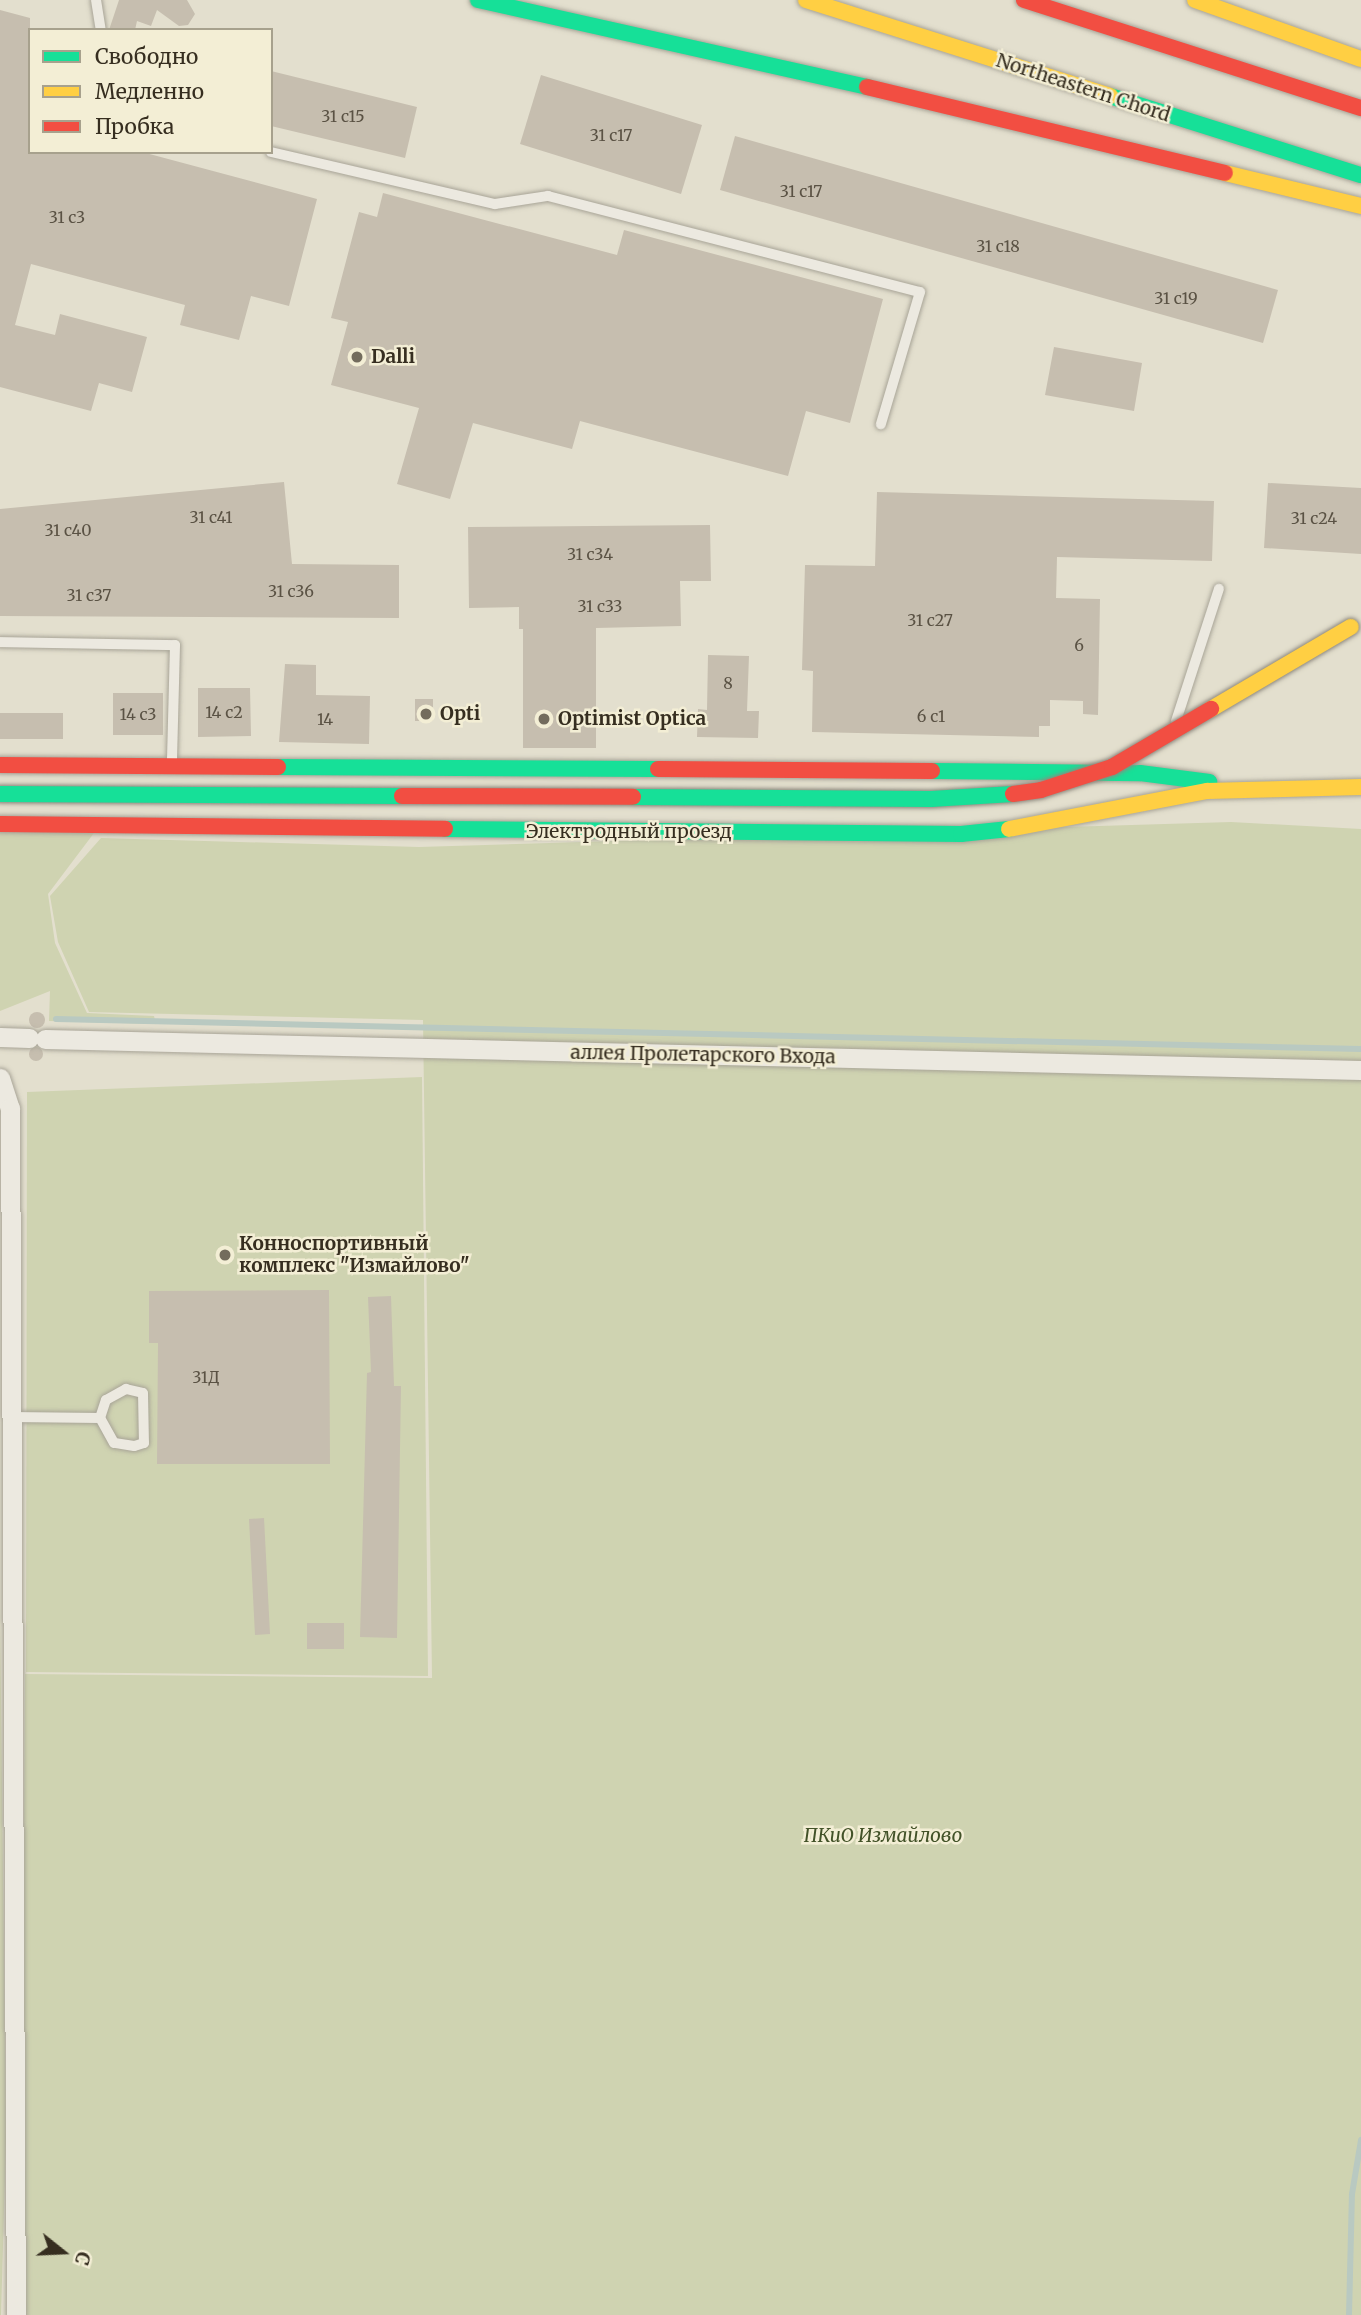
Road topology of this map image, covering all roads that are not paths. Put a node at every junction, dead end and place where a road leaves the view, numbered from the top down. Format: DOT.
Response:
graph roads {
  1 [pos="96,0"];
  2 [pos="478,0"];
  3 [pos="806,0"];
  4 [pos="1024,0"];
  5 [pos="1195,0"];
  6 [pos="100,28"];
  7 [pos="1361,59"];
  8 [pos="1361,108"];
  9 [pos="273,152"];
  10 [pos="1361,175"];
  11 [pos="1361,206"];
  12 [pos="881,424"];
  13 [pos="1219,589"];
  14 [pos="1356,624"];
  15 [pos="0,642"];
  16 [pos="1169,746"];
  17 [pos="0,765"];
  18 [pos="172,766"];
  19 [pos="200,766"];
  20 [pos="554,772"];
  21 [pos="1254,787"];
  22 [pos="1361,787"];
  23 [pos="0,794"];
  24 [pos="0,824"];
  25 [pos="199,826"];
  26 [pos="558,832"];
  27 [pos="0,1037"];
  28 [pos="1361,1070"];
  29 [pos="0,1078"];
  30 [pos="11,1417"];
  31 [pos="100,1418"];
  32 [pos="16,2315"];
  1 -- 6 [label="lane"];
  2 -- 11 [label="main road"];
  3 -- 10 [label="main road, Northeastern Chord"];
  4 -- 8 [label="main road"];
  5 -- 7 [label="main road"];
  9 -- 12 [label="lane"];
  13 -- 16 [label="lane"];
  14 -- 23 [label="main road, bridge"];
  15 -- 18 [label="lane"];
  17 -- 18 [label="main road, Электродный проезд"];
  18 -- 19 [label="main road, Электродный проезд"];
  19 -- 20 [label="main road, Электродный проезд"];
  19 -- 25 [label="main road"];
  20 -- 21 [label="main road, Электродный проезд"];
  20 -- 26 [label="main road"];
  21 -- 22 [label="main road, Электродный проезд"];
  21 -- 26 [label="main road, Электродный проезд"];
  24 -- 25 [label="main road, Электродный проезд"];
  25 -- 26 [label="main road, Электродный проезд"];
  27 -- 28 [label="street, аллея Пролетарского Входа"];
  29 -- 30 [label="street"];
  30 -- 31 [label="lane"];
  30 -- 32 [label="street"];
  31 -- 31 [label="lane"];
}
